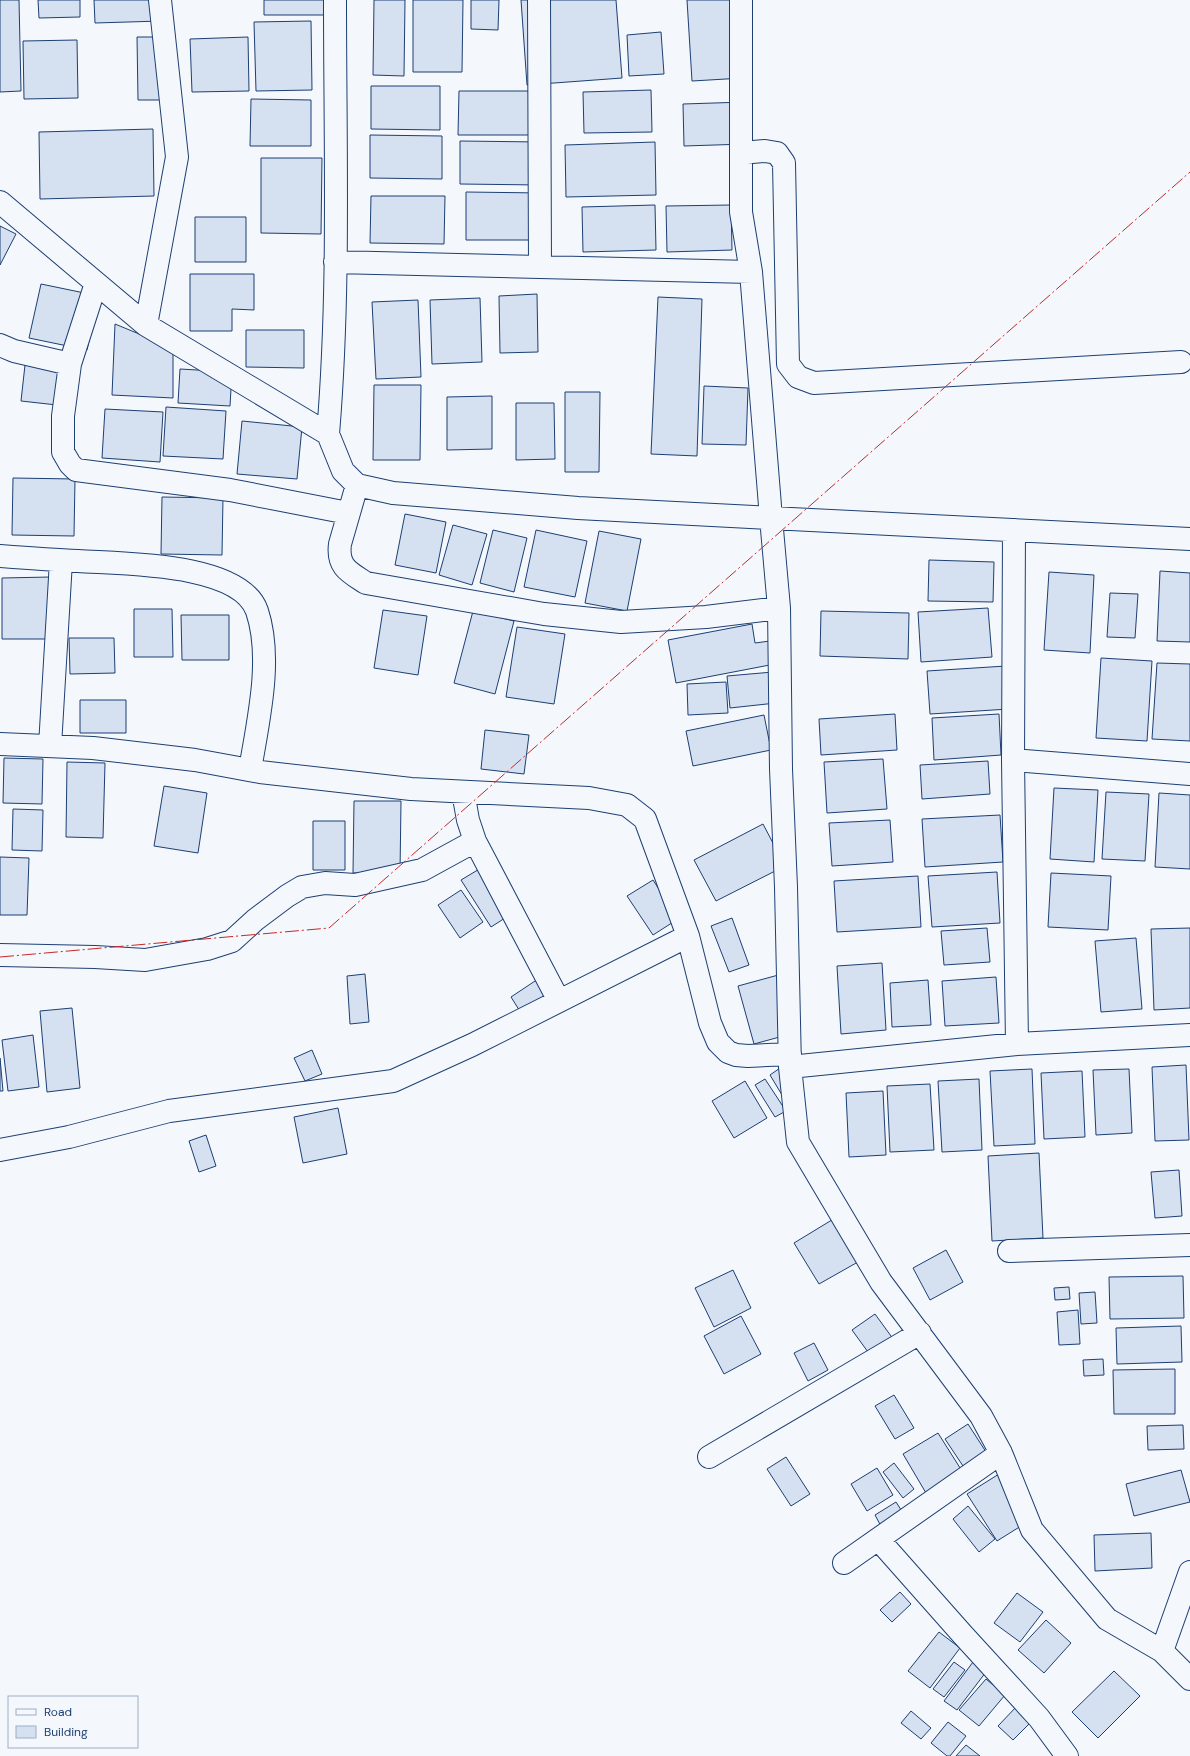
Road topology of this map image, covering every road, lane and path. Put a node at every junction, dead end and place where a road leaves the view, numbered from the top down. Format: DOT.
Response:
graph roads {
  1 [pos="160,0"];
  2 [pos="335,0"];
  3 [pos="539,0"];
  4 [pos="740,0"];
  5 [pos="740,153"];
  6 [pos="0,202"];
  7 [pos="335,262"];
  8 [pos="540,268"];
  9 [pos="751,272"];
  10 [pos="96,283"];
  11 [pos="146,325"];
  12 [pos="0,345"];
  13 [pos="1181,362"];
  14 [pos="70,364"];
  15 [pos="328,434"];
  16 [pos="356,484"];
  17 [pos="348,513"];
  18 [pos="771,518"];
  19 [pos="1014,530"];
  20 [pos="1190,540"];
  21 [pos="0,556"];
  22 [pos="61,560"];
  23 [pos="779,608"];
  24 [pos="0,744"];
  25 [pos="50,746"];
  26 [pos="1014,760"];
  27 [pos="250,770"];
  28 [pos="1190,774"];
  29 [pos="463,792"];
  30 [pos="475,841"];
  31 [pos="688,936"];
  32 [pos="0,955"];
  33 [pos="559,1001"];
  34 [pos="1190,1035"];
  35 [pos="1017,1044"];
  36 [pos="790,1061"];
  37 [pos="0,1150"];
  38 [pos="1190,1245"];
  39 [pos="1008,1251"];
  40 [pos="920,1333"];
  41 [pos="1000,1453"];
  42 [pos="709,1457"];
  43 [pos="878,1539"];
  44 [pos="844,1563"];
  45 [pos="1190,1572"];
  46 [pos="1162,1651"];
  47 [pos="1190,1679"];
  48 [pos="1067,1756"];
  1 -- 11 [label="street"];
  2 -- 7 [label="street"];
  3 -- 8 [label="street"];
  4 -- 5 [label="street"];
  5 -- 9 [label="street"];
  5 -- 13 [label="street"];
  6 -- 10 [label="street"];
  7 -- 8 [label="street"];
  7 -- 15 [label="street"];
  8 -- 9 [label="street"];
  9 -- 18 [label="street"];
  10 -- 11 [label="street"];
  10 -- 14 [label="street"];
  11 -- 15 [label="street"];
  12 -- 14 [label="street"];
  14 -- 17 [label="street"];
  15 -- 16 [label="street"];
  16 -- 17 [label="street"];
  16 -- 18 [label="street"];
  17 -- 23 [label="street"];
  18 -- 19 [label="street"];
  18 -- 23 [label="street"];
  19 -- 20 [label="street"];
  19 -- 26 [label="street"];
  21 -- 22 [label="street"];
  22 -- 25 [label="street"];
  22 -- 27 [label="street"];
  23 -- 36 [label="street"];
  24 -- 25 [label="street"];
  25 -- 27 [label="street"];
  26 -- 28 [label="street"];
  26 -- 35 [label="street"];
  27 -- 29 [label="street"];
  29 -- 30 [label="street"];
  29 -- 31 [label="street"];
  30 -- 32 [label="street"];
  30 -- 33 [label="street"];
  31 -- 33 [label="street"];
  31 -- 36 [label="street"];
  33 -- 37 [label="street"];
  34 -- 35 [label="street"];
  35 -- 36 [label="street"];
  36 -- 40 [label="street"];
  38 -- 39 [label="street"];
  40 -- 41 [label="street"];
  40 -- 42 [label="street"];
  41 -- 43 [label="street"];
  41 -- 46 [label="street"];
  43 -- 44 [label="street"];
  43 -- 48 [label="street"];
  45 -- 46 [label="street"];
  46 -- 47 [label="street"];
}
